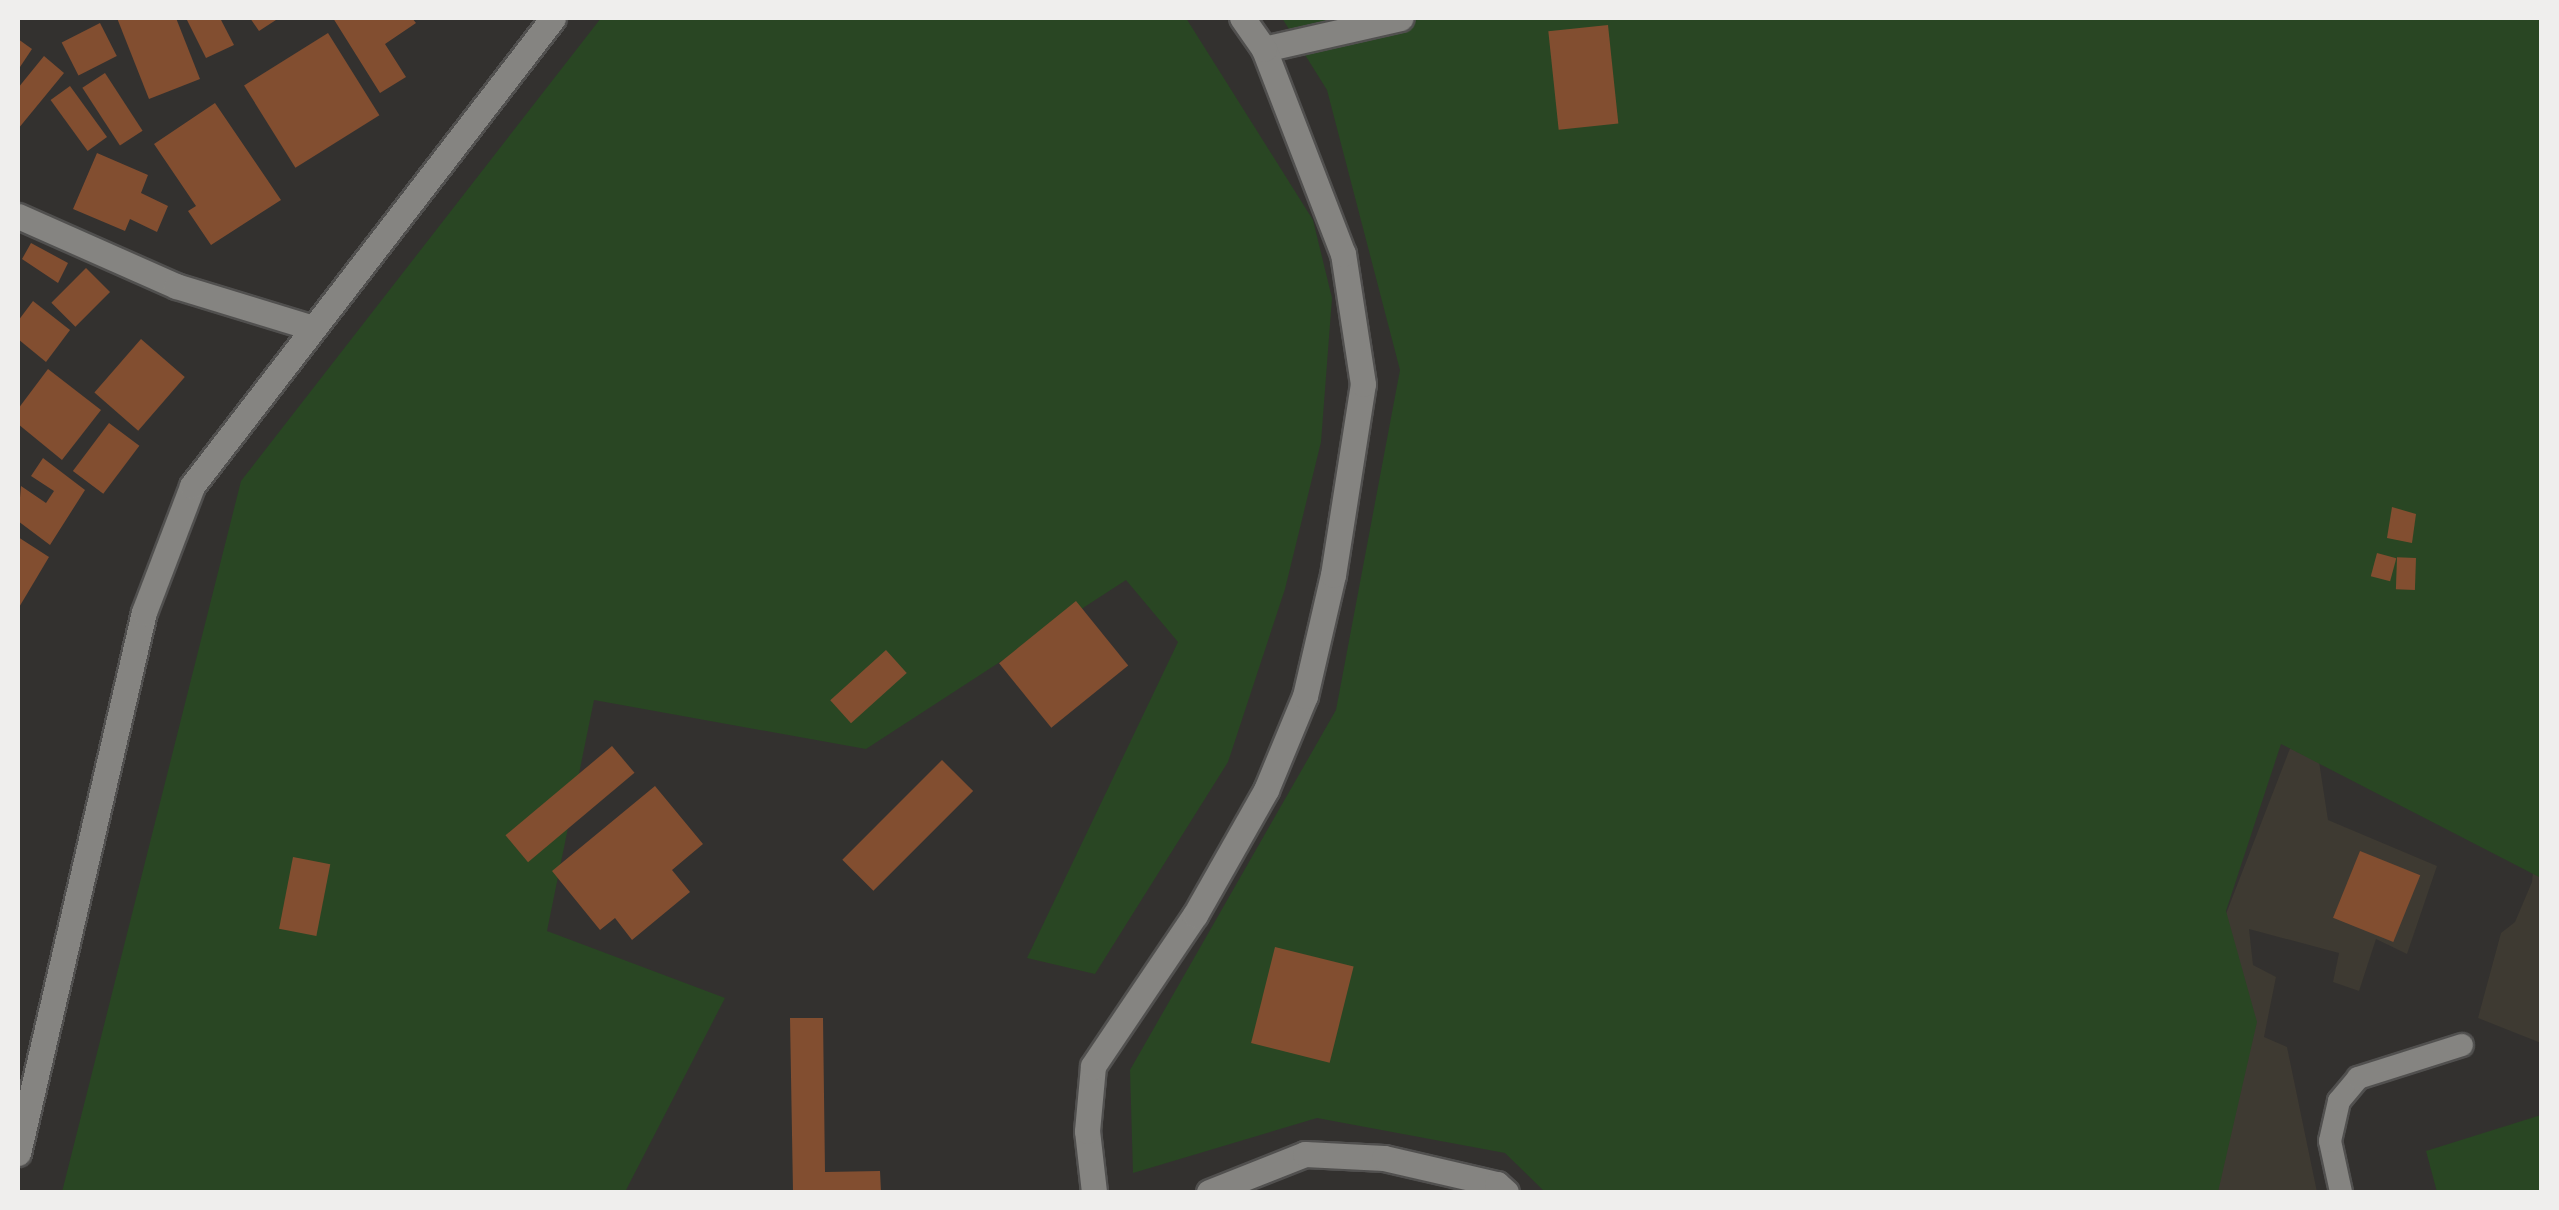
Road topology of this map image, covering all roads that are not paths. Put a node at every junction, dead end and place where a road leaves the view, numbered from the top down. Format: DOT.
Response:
graph roads {
  1 [pos="553,18"];
  2 [pos="1242,18"];
  3 [pos="1401,18"];
  4 [pos="1264,48"];
  5 [pos="18,216"];
  6 [pos="310,327"];
  7 [pos="2462,1045"];
  8 [pos="18,1153"];
  9 [pos="1094,1192"];
  10 [pos="1209,1192"];
  11 [pos="1506,1192"];
  12 [pos="2341,1192"];
  1 -- 6 [label="street"];
  2 -- 4 [label="street"];
  3 -- 4 [label="street"];
  4 -- 9 [label="street"];
  5 -- 6 [label="street"];
  6 -- 8 [label="street"];
  7 -- 12 [label="lane"];
  10 -- 11 [label="street"];
}
